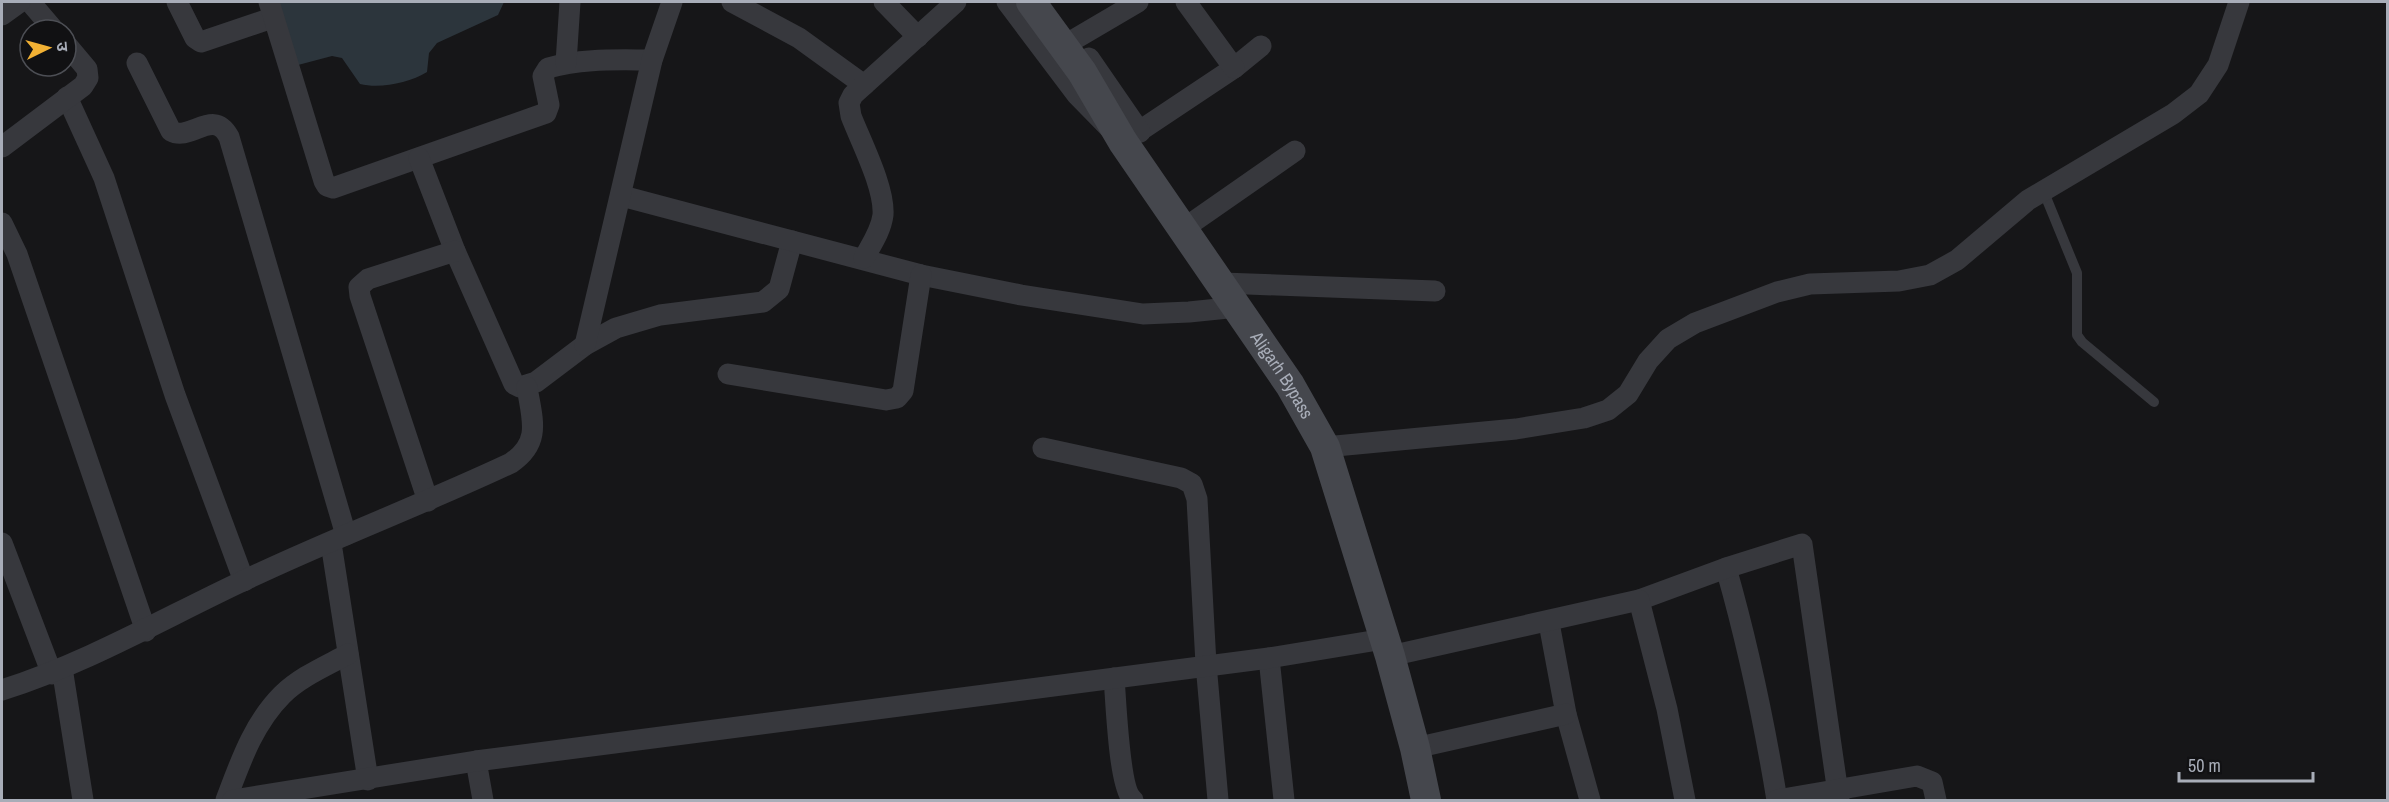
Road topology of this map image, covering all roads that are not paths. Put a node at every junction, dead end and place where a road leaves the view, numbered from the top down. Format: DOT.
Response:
graph roads {
  1 [pos="20,2"];
  2 [pos="30,2"];
  3 [pos="177,2"];
  4 [pos="570,2"];
  5 [pos="672,2"];
  6 [pos="732,2"];
  7 [pos="884,2"];
  8 [pos="956,2"];
  9 [pos="1007,2"];
  10 [pos="1030,2"];
  11 [pos="1048,2"];
  12 [pos="1138,2"];
  13 [pos="1186,2"];
  14 [pos="2239,2"];
  15 [pos="270,10"];
  16 [pos="2,15"];
  17 [pos="44,18"];
  18 [pos="918,37"];
  19 [pos="1075,39"];
  20 [pos="1261,46"];
  21 [pos="78,58"];
  22 [pos="652,60"];
  23 [pos="137,63"];
  24 [pos="566,63"];
  25 [pos="1234,68"];
  26 [pos="864,85"];
  27 [pos="67,97"];
  28 [pos="1132,137"];
  29 [pos="2,147"];
  30 [pos="1294,152"];
  31 [pos="419,158"];
  32 [pos="2043,190"];
  33 [pos="622,196"];
  34 [pos="2,223"];
  35 [pos="1183,229"];
  36 [pos="792,241"];
  37 [pos="455,251"];
  38 [pos="864,258"];
  39 [pos="921,275"];
  40 [pos="1435,291"];
  41 [pos="1230,295"];
  42 [pos="585,345"];
  43 [pos="728,374"];
  44 [pos="527,387"];
  45 [pos="2154,402"];
  46 [pos="1325,447"];
  47 [pos="1043,448"];
  48 [pos="428,501"];
  49 [pos="338,539"];
  50 [pos="2,543"];
  51 [pos="1726,568"];
  52 [pos="244,581"];
  53 [pos="1639,600"];
  54 [pos="1549,623"];
  55 [pos="146,631"];
  56 [pos="1387,647"];
  57 [pos="348,654"];
  58 [pos="1269,658"];
  59 [pos="1206,664"];
  60 [pos="57,671"];
  61 [pos="1114,678"];
  62 [pos="2,690"];
  63 [pos="1566,714"];
  64 [pos="1415,748"];
  65 [pos="476,761"];
  66 [pos="368,780"];
  67 [pos="327,793"];
  68 [pos="1838,795"];
  69 [pos="1777,800"];
  70 [pos="83,801"];
  71 [pos="226,801"];
  72 [pos="233,801"];
  73 [pos="483,801"];
  74 [pos="1133,801"];
  75 [pos="1218,801"];
  76 [pos="1284,801"];
  77 [pos="1426,801"];
  78 [pos="1590,801"];
  79 [pos="1685,801"];
  80 [pos="1936,801"];
  1 -- 16 [label="street"];
  2 -- 17 [label="street"];
  3 -- 15 [label="street"];
  4 -- 24 [label="street"];
  5 -- 22 [label="street"];
  6 -- 26 [label="street"];
  7 -- 18 [label="street"];
  8 -- 18 [label="street"];
  9 -- 28 [label="street"];
  10 -- 28 [label="main road, Aligarh Bypass"];
  11 -- 19 [label="street"];
  12 -- 19 [label="street"];
  13 -- 25 [label="street"];
  14 -- 32 [label="street"];
  15 -- 31 [label="street"];
  18 -- 26 [label="street"];
  19 -- 28 [label="street"];
  20 -- 25 [label="street"];
  21 -- 27 [label="street"];
  22 -- 24 [label="street"];
  22 -- 33 [label="street"];
  23 -- 49 [label="street"];
  24 -- 31 [label="street"];
  25 -- 28 [label="street"];
  26 -- 38 [label="street"];
  27 -- 29 [label="street"];
  27 -- 52 [label="street"];
  28 -- 35 [label="main road, Aligarh Bypass"];
  30 -- 35 [label="street"];
  31 -- 37 [label="street"];
  32 -- 45 [label="lane"];
  32 -- 46 [label="street"];
  33 -- 36 [label="street"];
  33 -- 42 [label="street"];
  34 -- 55 [label="street"];
  35 -- 41 [label="main road, Aligarh Bypass"];
  36 -- 38 [label="street"];
  36 -- 42 [label="street"];
  37 -- 44 [label="street"];
  37 -- 48 [label="street"];
  38 -- 39 [label="street"];
  39 -- 41 [label="street"];
  39 -- 43 [label="street"];
  40 -- 41 [label="street"];
  41 -- 46 [label="main road, Aligarh Bypass"];
  42 -- 44 [label="street"];
  44 -- 48 [label="street"];
  46 -- 56 [label="main road, Aligarh Bypass"];
  47 -- 59 [label="street"];
  48 -- 49 [label="street"];
  49 -- 52 [label="street"];
  49 -- 57 [label="street"];
  50 -- 60 [label="street"];
  51 -- 53 [label="street"];
  51 -- 68 [label="street"];
  51 -- 69 [label="street"];
  52 -- 55 [label="street"];
  53 -- 54 [label="street"];
  53 -- 79 [label="street"];
  54 -- 56 [label="street"];
  54 -- 63 [label="street"];
  55 -- 60 [label="street"];
  56 -- 58 [label="street"];
  56 -- 64 [label="main road, Aligarh Bypass"];
  57 -- 66 [label="street"];
  57 -- 71 [label="street"];
  58 -- 59 [label="street"];
  58 -- 76 [label="street"];
  59 -- 61 [label="street"];
  59 -- 75 [label="street"];
  60 -- 62 [label="street"];
  60 -- 70 [label="street"];
  61 -- 65 [label="street"];
  61 -- 74 [label="street"];
  63 -- 64 [label="street"];
  63 -- 78 [label="street"];
  64 -- 77 [label="main road, Aligarh Bypass"];
  65 -- 66 [label="street"];
  65 -- 73 [label="street"];
  66 -- 67 [label="street"];
  67 -- 72 [label="street"];
  68 -- 69 [label="street"];
  68 -- 80 [label="street"];
}
